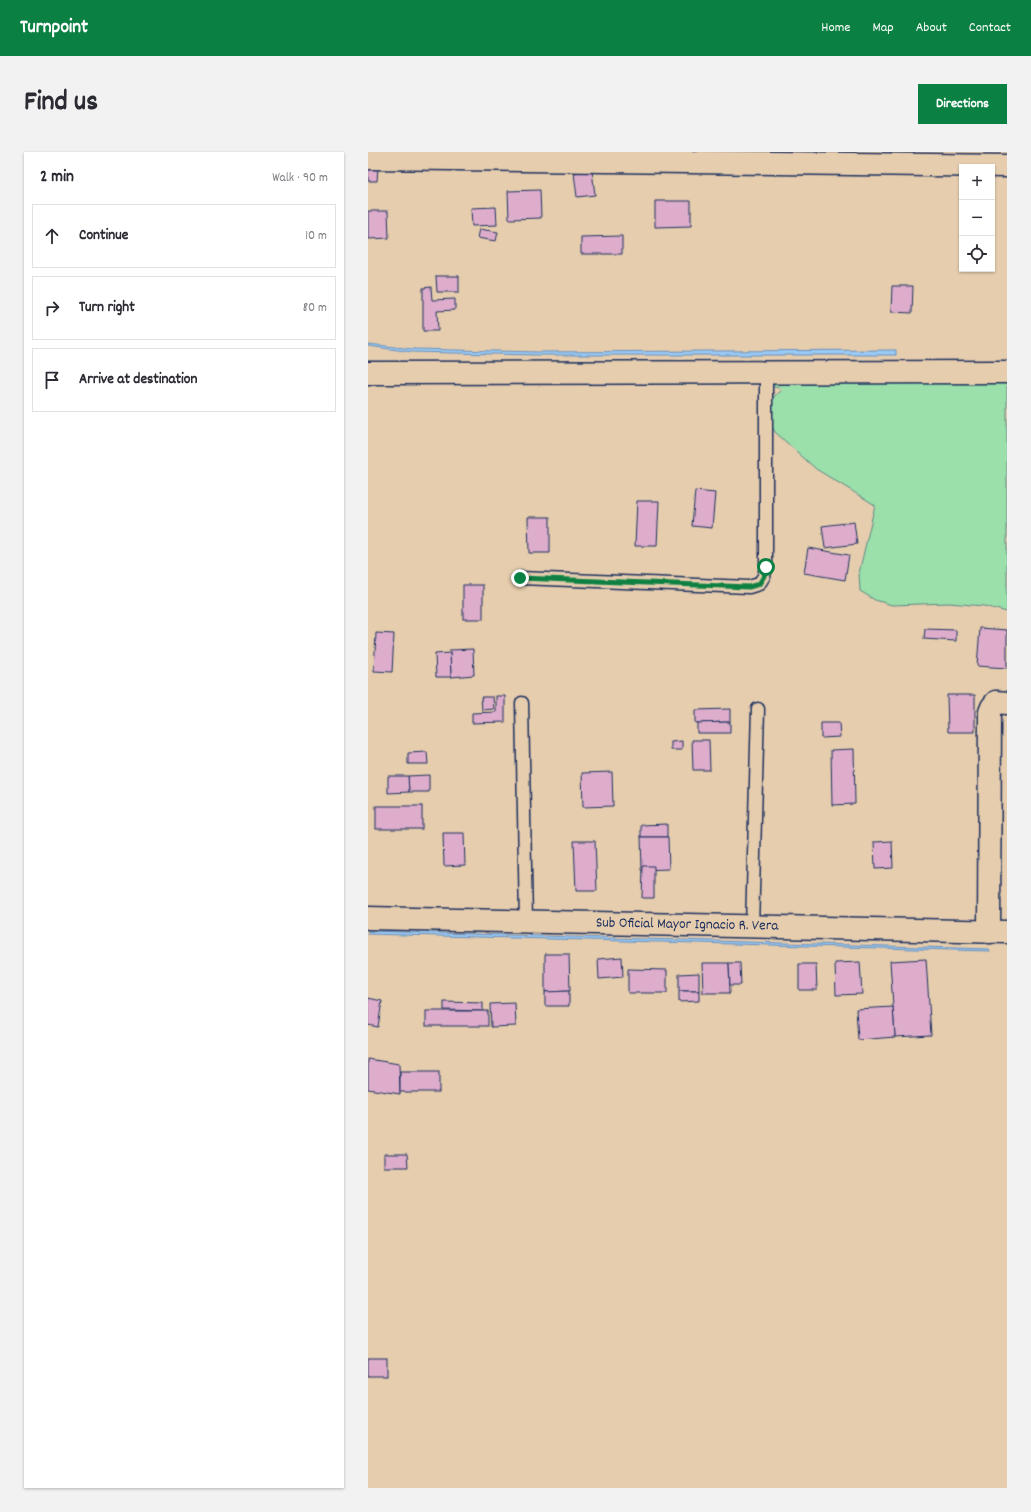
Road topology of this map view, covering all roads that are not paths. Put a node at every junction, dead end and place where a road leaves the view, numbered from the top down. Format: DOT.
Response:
graph roads {
  1 [pos="368,158"];
  2 [pos="1007,166"];
  3 [pos="766,372"];
  4 [pos="1007,372"];
  5 [pos="368,374"];
  6 [pos="520,578"];
  7 [pos="522,703"];
  8 [pos="1007,703"];
  9 [pos="758,709"];
  10 [pos="368,918"];
  11 [pos="526,922"];
  12 [pos="752,927"];
  13 [pos="998,932"];
  1 -- 2 [label="street"];
  3 -- 4 [label="street"];
  3 -- 5 [label="street"];
  3 -- 6 [label="lane"];
  7 -- 11 [label="lane"];
  8 -- 13 [label="street"];
  9 -- 12 [label="lane"];
  10 -- 11 [label="street, Sub Oficial Mayor Ignacio R. Vera"];
  11 -- 12 [label="street, Sub Oficial Mayor Ignacio R. Vera"];
  12 -- 13 [label="street, Sub Oficial Mayor Ignacio R. Vera"];
}
